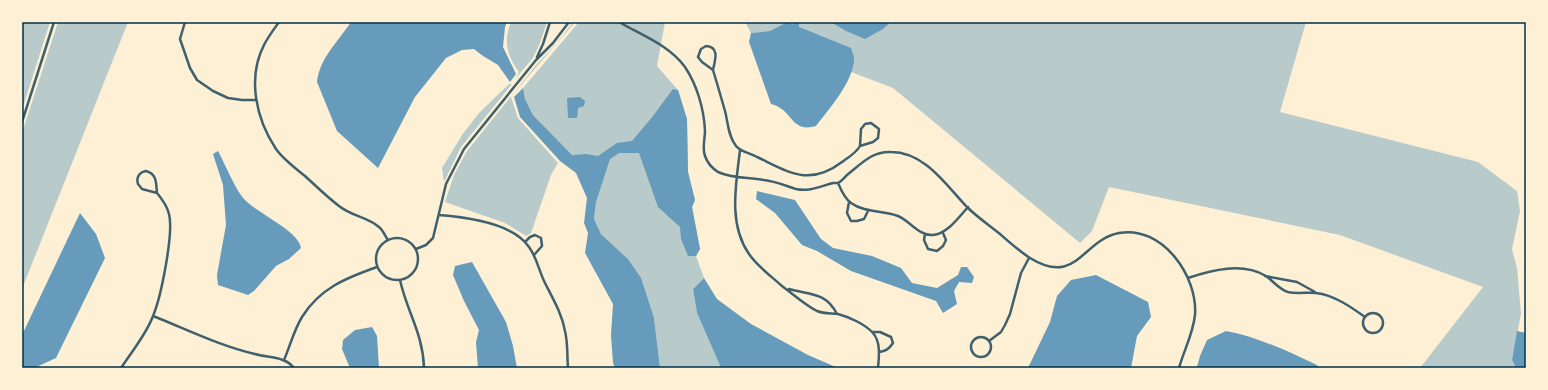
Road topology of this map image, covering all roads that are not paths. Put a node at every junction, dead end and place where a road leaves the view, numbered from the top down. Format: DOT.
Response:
graph roads {
  1 [pos="54,22"];
  2 [pos="185,22"];
  3 [pos="279,22"];
  4 [pos="550,22"];
  5 [pos="569,22"];
  6 [pos="619,22"];
  7 [pos="536,60"];
  8 [pos="713,70"];
  9 [pos="256,100"];
  10 [pos="22,122"];
  11 [pos="860,146"];
  12 [pos="740,150"];
  13 [pos="736,178"];
  14 [pos="838,183"];
  15 [pos="157,193"];
  16 [pos="850,202"];
  17 [pos="968,207"];
  18 [pos="868,210"];
  19 [pos="439,215"];
  20 [pos="943,233"];
  21 [pos="925,234"];
  22 [pos="388,240"];
  23 [pos="525,242"];
  24 [pos="416,249"];
  25 [pos="534,255"];
  26 [pos="1029,258"];
  27 [pos="377,266"];
  28 [pos="1265,276"];
  29 [pos="1188,278"];
  30 [pos="400,280"];
  31 [pos="786,289"];
  32 [pos="1317,293"];
  33 [pos="837,314"];
  34 [pos="153,316"];
  35 [pos="1365,317"];
  36 [pos="872,332"];
  37 [pos="989,341"];
  38 [pos="879,352"];
  39 [pos="284,360"];
  40 [pos="121,368"];
  41 [pos="294,368"];
  42 [pos="424,368"];
  43 [pos="568,368"];
  44 [pos="878,368"];
  45 [pos="1179,368"];
  1 -- 10 [label="street"];
  2 -- 9 [label="street"];
  3 -- 9 [label="street"];
  4 -- 7 [label="street"];
  5 -- 7 [label="street"];
  6 -- 13 [label="street"];
  7 -- 19 [label="street"];
  8 -- 8 [label="street"];
  8 -- 12 [label="street"];
  9 -- 22 [label="street"];
  11 -- 11 [label="street"];
  11 -- 12 [label="street"];
  12 -- 13 [label="street"];
  13 -- 14 [label="street"];
  13 -- 31 [label="street"];
  14 -- 16 [label="street"];
  14 -- 17 [label="street"];
  15 -- 15 [label="street"];
  15 -- 34 [label="street"];
  16 -- 18 [label="street"];
  16 -- 18 [label="street"];
  17 -- 20 [label="street"];
  17 -- 26 [label="street"];
  18 -- 21 [label="street"];
  19 -- 23 [label="street"];
  19 -- 24 [label="street"];
  20 -- 21 [label="street"];
  20 -- 21 [label="street"];
  22 -- 24 [label="street"];
  22 -- 27 [label="street"];
  23 -- 25 [label="street"];
  23 -- 25 [label="street"];
  24 -- 30 [label="street"];
  25 -- 43 [label="street"];
  26 -- 29 [label="street"];
  26 -- 37 [label="street"];
  27 -- 30 [label="street"];
  27 -- 39 [label="street"];
  28 -- 29 [label="street"];
  28 -- 32 [label="street"];
  28 -- 32 [label="street"];
  29 -- 45 [label="street"];
  30 -- 42 [label="street"];
  31 -- 33 [label="street"];
  31 -- 33 [label="street"];
  32 -- 35 [label="street"];
  33 -- 36 [label="street"];
  34 -- 39 [label="street"];
  34 -- 40 [label="street"];
  35 -- 35 [label="street"];
  36 -- 38 [label="street"];
  36 -- 38 [label="street"];
  37 -- 37 [label="street"];
  38 -- 44 [label="street"];
  39 -- 41 [label="street"];
}
